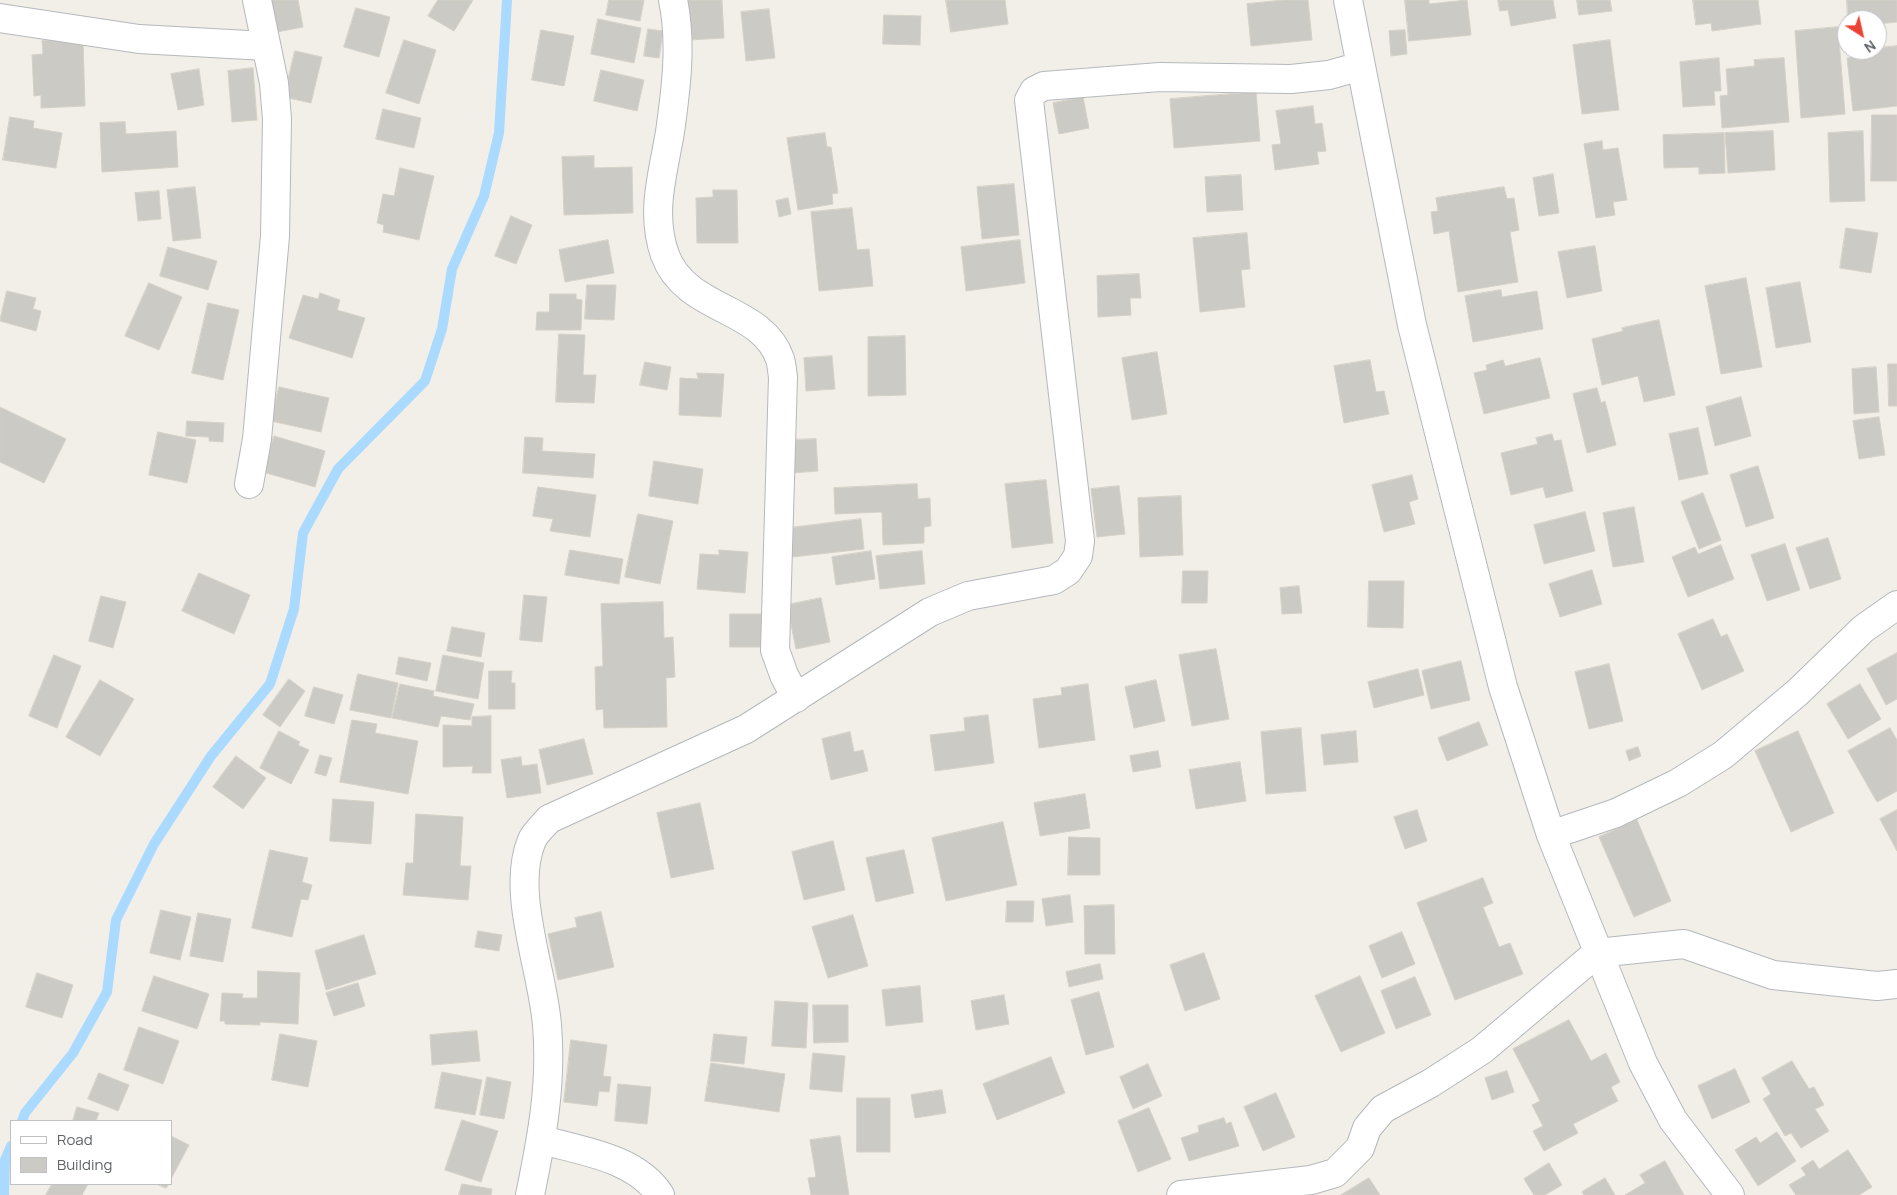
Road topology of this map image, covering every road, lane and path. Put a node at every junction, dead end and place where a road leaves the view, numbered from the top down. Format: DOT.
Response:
graph roads {
  1 [pos="257,0"];
  2 [pos="673,0"];
  3 [pos="1348,0"];
  4 [pos="0,18"];
  5 [pos="266,46"];
  6 [pos="1361,66"];
  7 [pos="249,484"];
  8 [pos="1897,605"];
  9 [pos="796,698"];
  10 [pos="1551,835"];
  11 [pos="1597,952"];
  12 [pos="1897,984"];
  13 [pos="542,1140"];
  14 [pos="530,1195"];
  15 [pos="660,1195"];
  16 [pos="1181,1195"];
  17 [pos="1730,1195"];
  1 -- 5 [label="street"];
  2 -- 9 [label="street"];
  3 -- 6 [label="street"];
  4 -- 5 [label="street"];
  5 -- 7 [label="street"];
  6 -- 9 [label="street"];
  6 -- 10 [label="street"];
  8 -- 10 [label="street"];
  9 -- 13 [label="street"];
  10 -- 11 [label="street"];
  11 -- 12 [label="street"];
  11 -- 16 [label="street"];
  11 -- 17 [label="street"];
  13 -- 14 [label="street"];
  13 -- 15 [label="street"];
}
